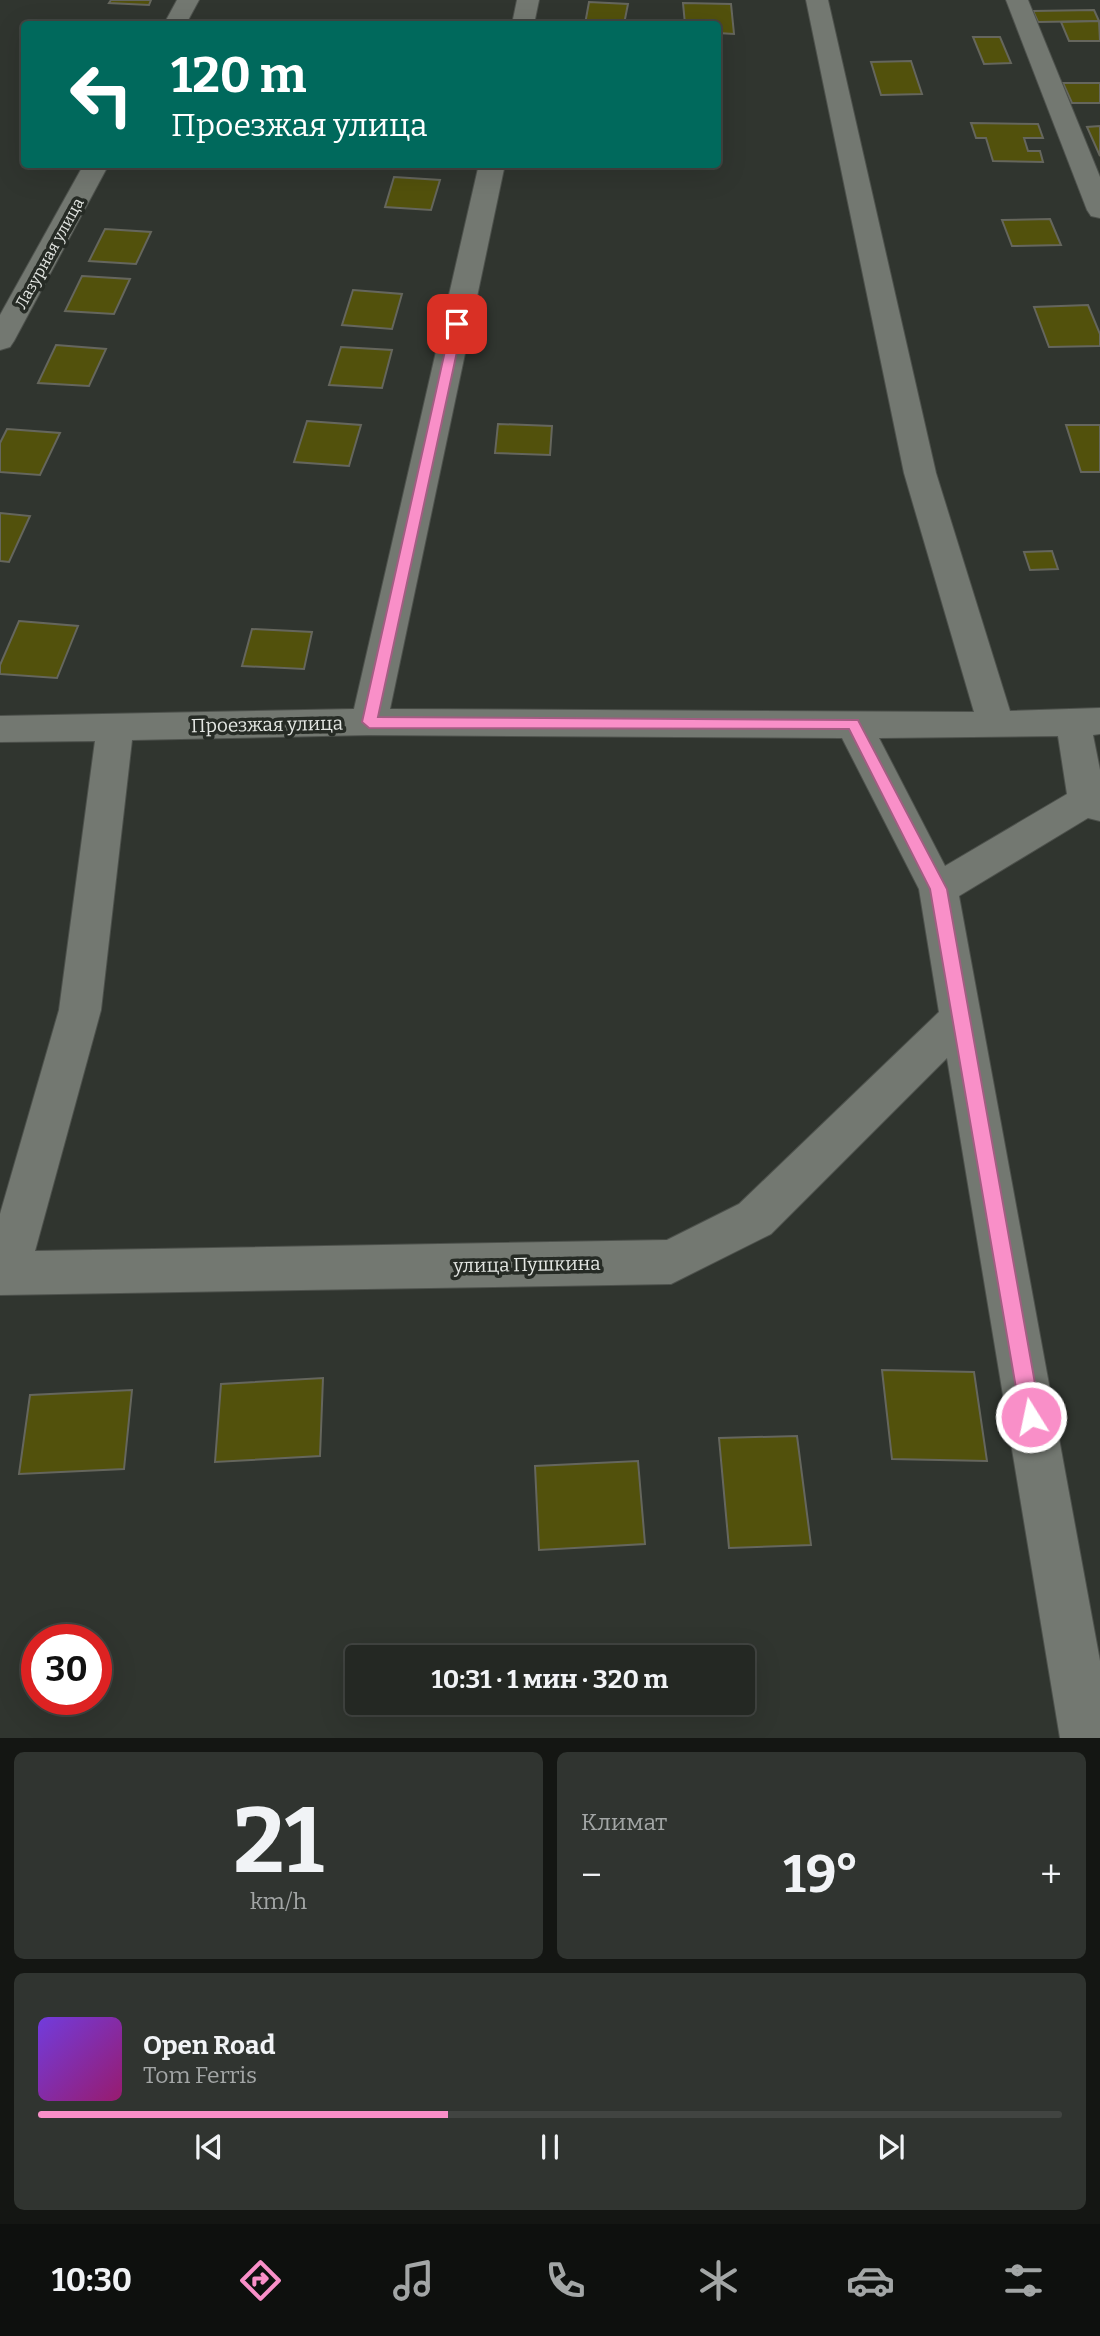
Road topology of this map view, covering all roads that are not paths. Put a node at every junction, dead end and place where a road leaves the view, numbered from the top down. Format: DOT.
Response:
graph roads {
  1 [pos="188,0"];
  2 [pos="528,0"];
  3 [pos="817,0"];
  4 [pos="1017,0"];
  5 [pos="177,21"];
  6 [pos="524,21"];
  7 [pos="95,168"];
  8 [pos="491,168"];
  9 [pos="1100,210"];
  10 [pos="0,341"];
  11 [pos="1086,721"];
  12 [pos="369,722"];
  13 [pos="853,723"];
  14 [pos="996,724"];
  15 [pos="114,727"];
  16 [pos="0,729"];
  17 [pos="1094,803"];
  18 [pos="939,889"];
  19 [pos="961,1017"];
  20 [pos="3,1273"];
  21 [pos="1087,1738"];
  1 -- 5 [label="street"];
  2 -- 6 [label="street"];
  3 -- 14 [label="street"];
  4 -- 9 [label="street"];
  7 -- 10 [label="street, Лазурная улица"];
  8 -- 12 [label="street"];
  11 -- 14 [label="street, Проезжая улица"];
  11 -- 17 [label="street"];
  12 -- 13 [label="street, Проезжая улица"];
  12 -- 15 [label="street, Проезжая улица"];
  13 -- 14 [label="street, Проезжая улица"];
  13 -- 18 [label="street"];
  15 -- 16 [label="street, Проезжая улица"];
  15 -- 20 [label="street"];
  17 -- 18 [label="street"];
  18 -- 19 [label="street"];
  19 -- 20 [label="street, улица Пушкина"];
  19 -- 21 [label="street"];
}
